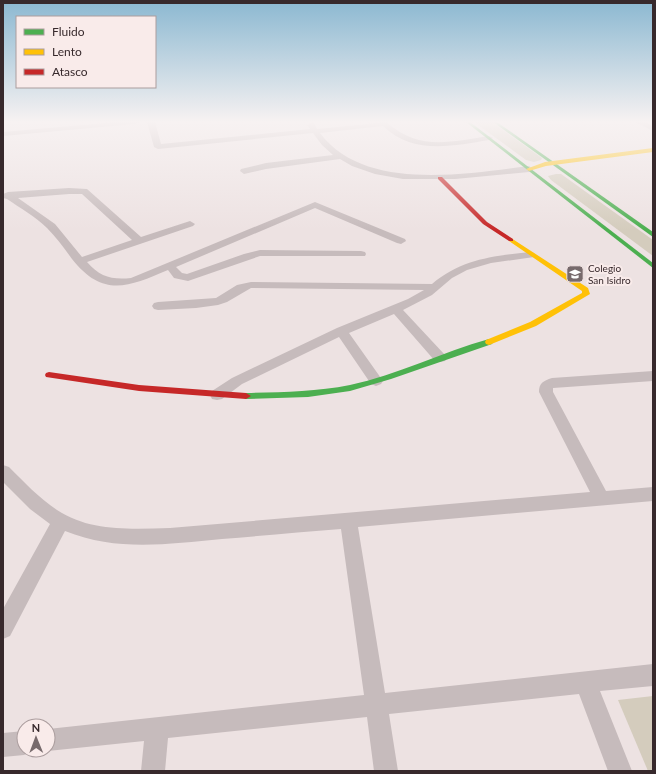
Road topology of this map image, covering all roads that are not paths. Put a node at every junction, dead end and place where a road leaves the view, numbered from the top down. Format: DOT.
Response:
graph roads {
  1 [pos="331,158"];
  2 [pos="343,158"];
  3 [pos="515,158"];
  4 [pos="546,158"];
  5 [pos="600,158"];
  6 [pos="623,158"];
  7 [pos="556,165"];
  8 [pos="529,169"];
  9 [pos="244,171"];
  10 [pos="440,178"];
  11 [pos="6,196"];
  12 [pos="190,224"];
  13 [pos="653,235"];
  14 [pos="139,241"];
  15 [pos="401,241"];
  16 [pos="361,254"];
  17 [pos="530,255"];
  18 [pos="80,261"];
  19 [pos="170,266"];
  20 [pos="653,266"];
  21 [pos="435,287"];
  22 [pos="158,306"];
  23 [pos="396,309"];
  24 [pos="341,331"];
  25 [pos="440,358"];
  26 [pos="49,375"];
  27 [pos="653,376"];
  28 [pos="376,381"];
  29 [pos="217,395"];
  30 [pos="3,472"];
  31 [pos="653,494"];
  32 [pos="602,498"];
  33 [pos="348,520"];
  34 [pos="61,521"];
  35 [pos="3,629"];
  36 [pos="653,675"];
  37 [pos="585,682"];
  38 [pos="376,704"];
  39 [pos="157,730"];
  40 [pos="56,739"];
  41 [pos="16,744"];
  42 [pos="3,745"];
  43 [pos="153,771"];
  44 [pos="386,771"];
  45 [pos="620,771"];
  1 -- 9 [label="street"];
  2 -- 10 [label="street"];
  3 -- 8 [label="street"];
  4 -- 7 [label="street"];
  5 -- 7 [label="street"];
  6 -- 7 [label="street"];
  7 -- 8 [label="street"];
  7 -- 13 [label="street"];
  8 -- 10 [label="street"];
  8 -- 20 [label="street"];
  10 -- 17 [label="street"];
  11 -- 14 [label="street"];
  11 -- 18 [label="street"];
  12 -- 14 [label="street"];
  14 -- 18 [label="street"];
  15 -- 19 [label="street"];
  16 -- 19 [label="street"];
  17 -- 21 [label="street"];
  17 -- 25 [label="street"];
  18 -- 19 [label="street"];
  21 -- 22 [label="street"];
  21 -- 23 [label="street"];
  23 -- 24 [label="street"];
  23 -- 25 [label="street"];
  24 -- 28 [label="street"];
  24 -- 29 [label="street"];
  25 -- 28 [label="street"];
  26 -- 29 [label="street"];
  27 -- 32 [label="street"];
  28 -- 29 [label="street"];
  30 -- 34 [label="street"];
  31 -- 32 [label="street"];
  32 -- 33 [label="street"];
  33 -- 34 [label="street"];
  33 -- 38 [label="street"];
  34 -- 35 [label="street"];
  36 -- 37 [label="street"];
  37 -- 38 [label="street"];
  37 -- 45 [label="street"];
  38 -- 39 [label="street"];
  38 -- 44 [label="street"];
  39 -- 40 [label="street"];
  39 -- 43 [label="street"];
  41 -- 42 [label="street"];
}
